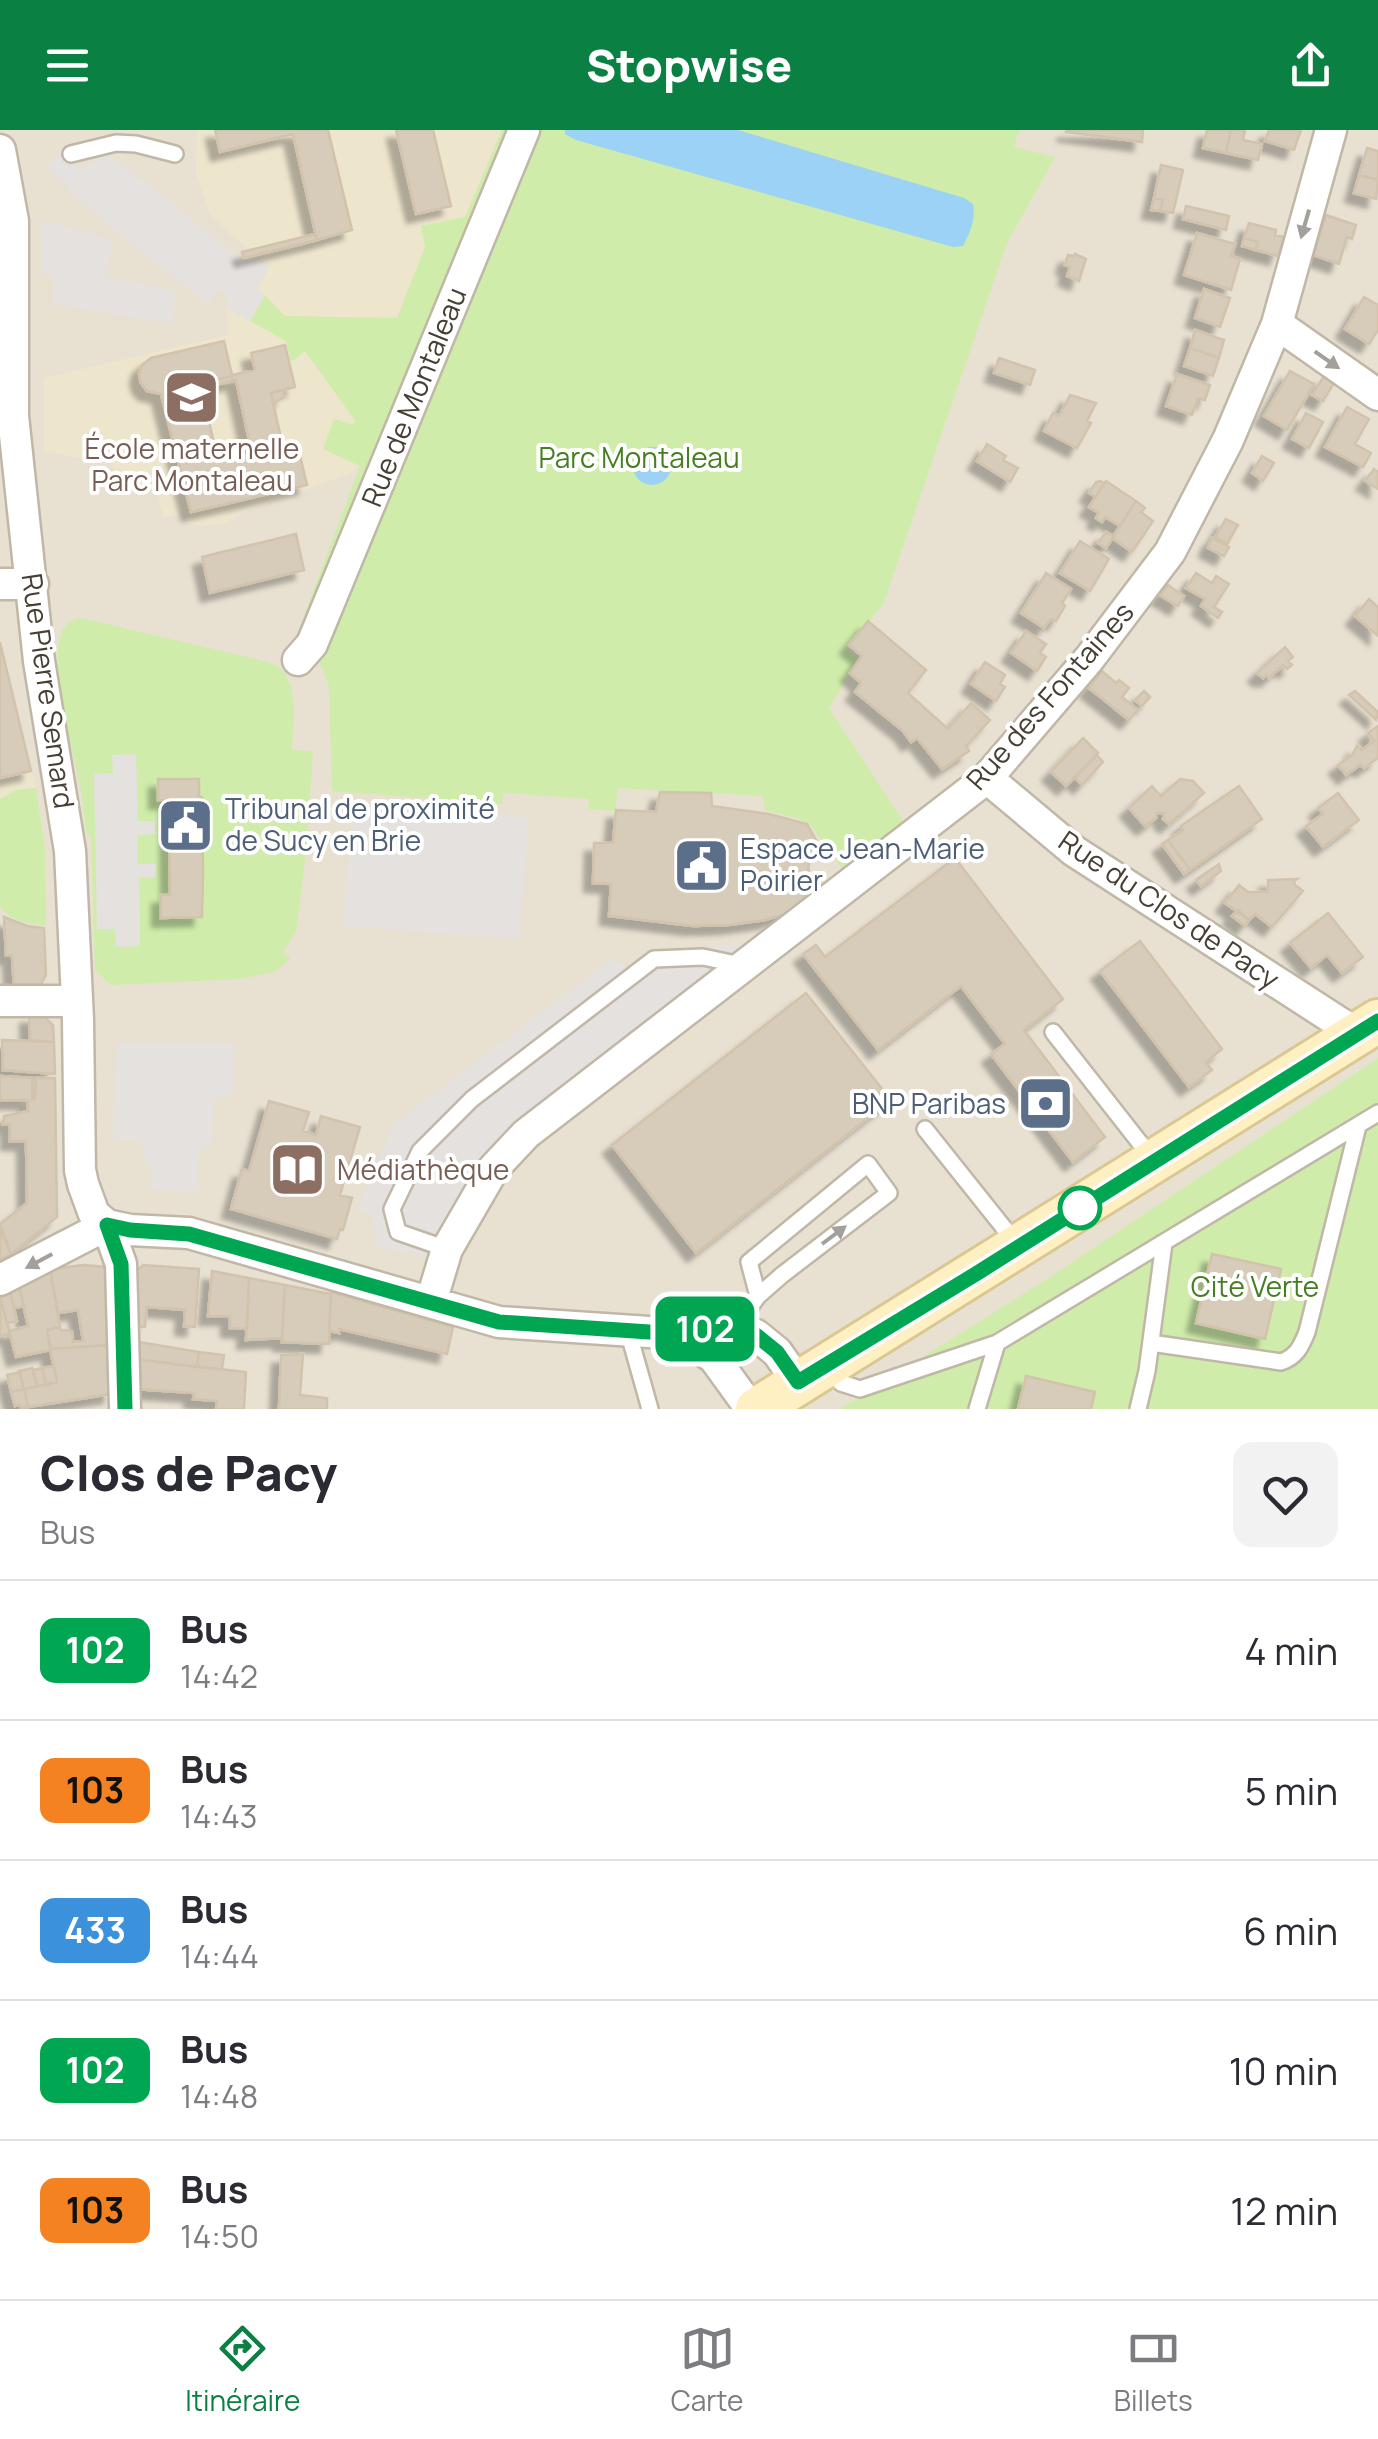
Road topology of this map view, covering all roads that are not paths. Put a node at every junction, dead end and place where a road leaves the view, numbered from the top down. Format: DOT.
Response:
graph roads {
  1 [pos="524,130"];
  2 [pos="1331,130"];
  3 [pos="0,150"];
  4 [pos="70,154"];
  5 [pos="175,154"];
  6 [pos="1276,324"];
  7 [pos="1378,395"];
  8 [pos="0,584"];
  9 [pos="32,584"];
  10 [pos="298,660"];
  11 [pos="987,778"];
  12 [pos="744,966"];
  13 [pos="0,1001"];
  14 [pos="76,1001"];
  15 [pos="1367,1027"];
  16 [pos="1052,1032"];
  17 [pos="1378,1113"];
  18 [pos="1358,1126"];
  19 [pos="925,1129"];
  20 [pos="1153,1160"];
  21 [pos="107,1225"];
  22 [pos="1164,1243"];
  23 [pos="1018,1246"];
  24 [pos="447,1250"];
  25 [pos="0,1280"];
  26 [pos="758,1296"];
  27 [pos="431,1302"];
  28 [pos="734,1330"];
  29 [pos="628,1331"];
  30 [pos="679,1334"];
  31 [pos="1150,1342"];
  32 [pos="997,1343"];
  33 [pos="714,1358"];
  34 [pos="812,1373"];
  35 [pos="125,1409"];
  36 [pos="650,1409"];
  37 [pos="754,1409"];
  38 [pos="977,1409"];
  39 [pos="1138,1409"];
  1 -- 10 [label="street, Rue de Montaleau"];
  2 -- 6 [label="street, Rue des Fontaines, one-way"];
  3 -- 9 [label="street, Rue Pierre Semard"];
  4 -- 5 [label="lane"];
  6 -- 7 [label="street, one-way"];
  6 -- 11 [label="street, Rue des Fontaines"];
  8 -- 9 [label="street"];
  9 -- 14 [label="street, Rue Pierre Semard"];
  11 -- 12 [label="street, Rue des Fontaines"];
  11 -- 15 [label="street, Rue du Clos de Pacy"];
  12 -- 24 [label="street, Rue des Fontaines"];
  12 -- 24 [label="lane"];
  13 -- 14 [label="street"];
  14 -- 21 [label="street, Rue Pierre Semard"];
  15 -- 20 [label="street"];
  16 -- 20 [label="lane"];
  17 -- 18 [label="lane"];
  18 -- 22 [label="lane"];
  18 -- 31 [label="lane"];
  19 -- 23 [label="lane"];
  20 -- 23 [label="street"];
  21 -- 25 [label="street, one-way"];
  21 -- 27 [label="street"];
  21 -- 35 [label="street, Rue Pierre Semard"];
  22 -- 31 [label="lane"];
  22 -- 32 [label="lane"];
  23 -- 34 [label="street"];
  24 -- 27 [label="street, Rue des Fontaines"];
  26 -- 26 [label="lane, one-way"];
  26 -- 28 [label="lane"];
  27 -- 29 [label="street"];
  28 -- 30 [label="street"];
  28 -- 33 [label="lane"];
  28 -- 34 [label="street"];
  29 -- 30 [label="street"];
  29 -- 36 [label="lane"];
  30 -- 33 [label="street"];
  31 -- 39 [label="lane"];
  32 -- 34 [label="lane"];
  32 -- 38 [label="lane"];
  33 -- 37 [label="street"];
  34 -- 37 [label="street"];
}
